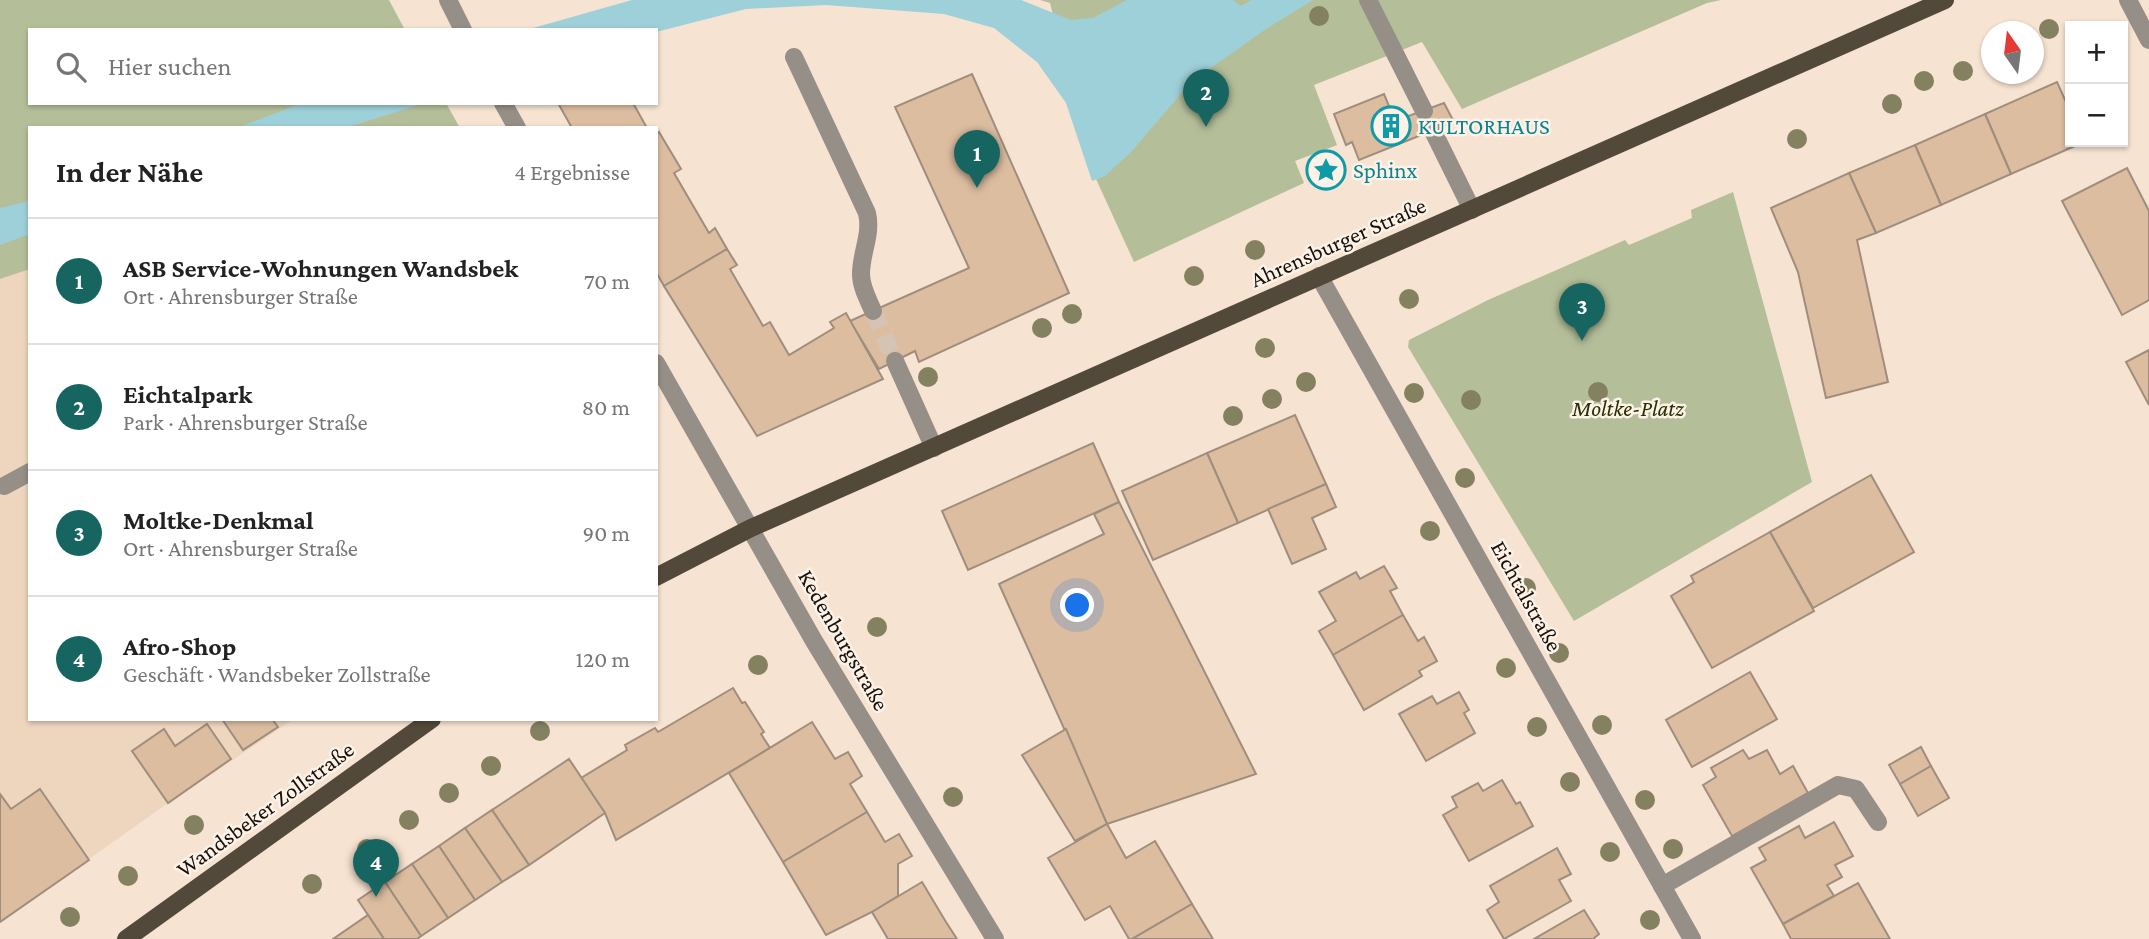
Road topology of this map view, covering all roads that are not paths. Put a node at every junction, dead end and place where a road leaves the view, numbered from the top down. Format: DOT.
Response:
graph roads {
  1 [pos="448,0"];
  2 [pos="1368,0"];
  3 [pos="1945,0"];
  4 [pos="2128,0"];
  5 [pos="460,24"];
  6 [pos="2149,40"];
  7 [pos="794,57"];
  8 [pos="504,105"];
  9 [pos="1424,111"];
  10 [pos="516,126"];
  11 [pos="1433,131"];
  12 [pos="1472,210"];
  13 [pos="1319,276"];
  14 [pos="873,311"];
  15 [pos="895,361"];
  16 [pos="658,366"];
  17 [pos="934,448"];
  18 [pos="28,473"];
  19 [pos="4,486"];
  20 [pos="751,528"];
  21 [pos="658,576"];
  22 [pos="429,721"];
  23 [pos="1878,822"];
  24 [pos="1662,886"];
  25 [pos="127,939"];
  26 [pos="995,939"];
  27 [pos="1692,939"];
  1 -- 5 [label="street"];
  2 -- 9 [label="street"];
  3 -- 12 [label="main road, Ahrensburger Straße"];
  4 -- 6 [label="street"];
  7 -- 14 [label="street"];
  8 -- 10 [label="street"];
  11 -- 12 [label="street"];
  12 -- 13 [label="main road, Ahrensburger Straße"];
  13 -- 17 [label="main road, Ahrensburger Straße"];
  13 -- 24 [label="street, Eichtalstraße"];
  15 -- 17 [label="street"];
  16 -- 20 [label="street, Kedenburgstraße"];
  17 -- 20 [label="main road, Ahrensburger Straße"];
  18 -- 19 [label="street"];
  20 -- 21 [label="main road"];
  20 -- 26 [label="street, Kedenburgstraße"];
  22 -- 25 [label="main road, Wandsbeker Zollstraße"];
  23 -- 24 [label="street"];
  24 -- 27 [label="street, Eichtalstraße"];
}
